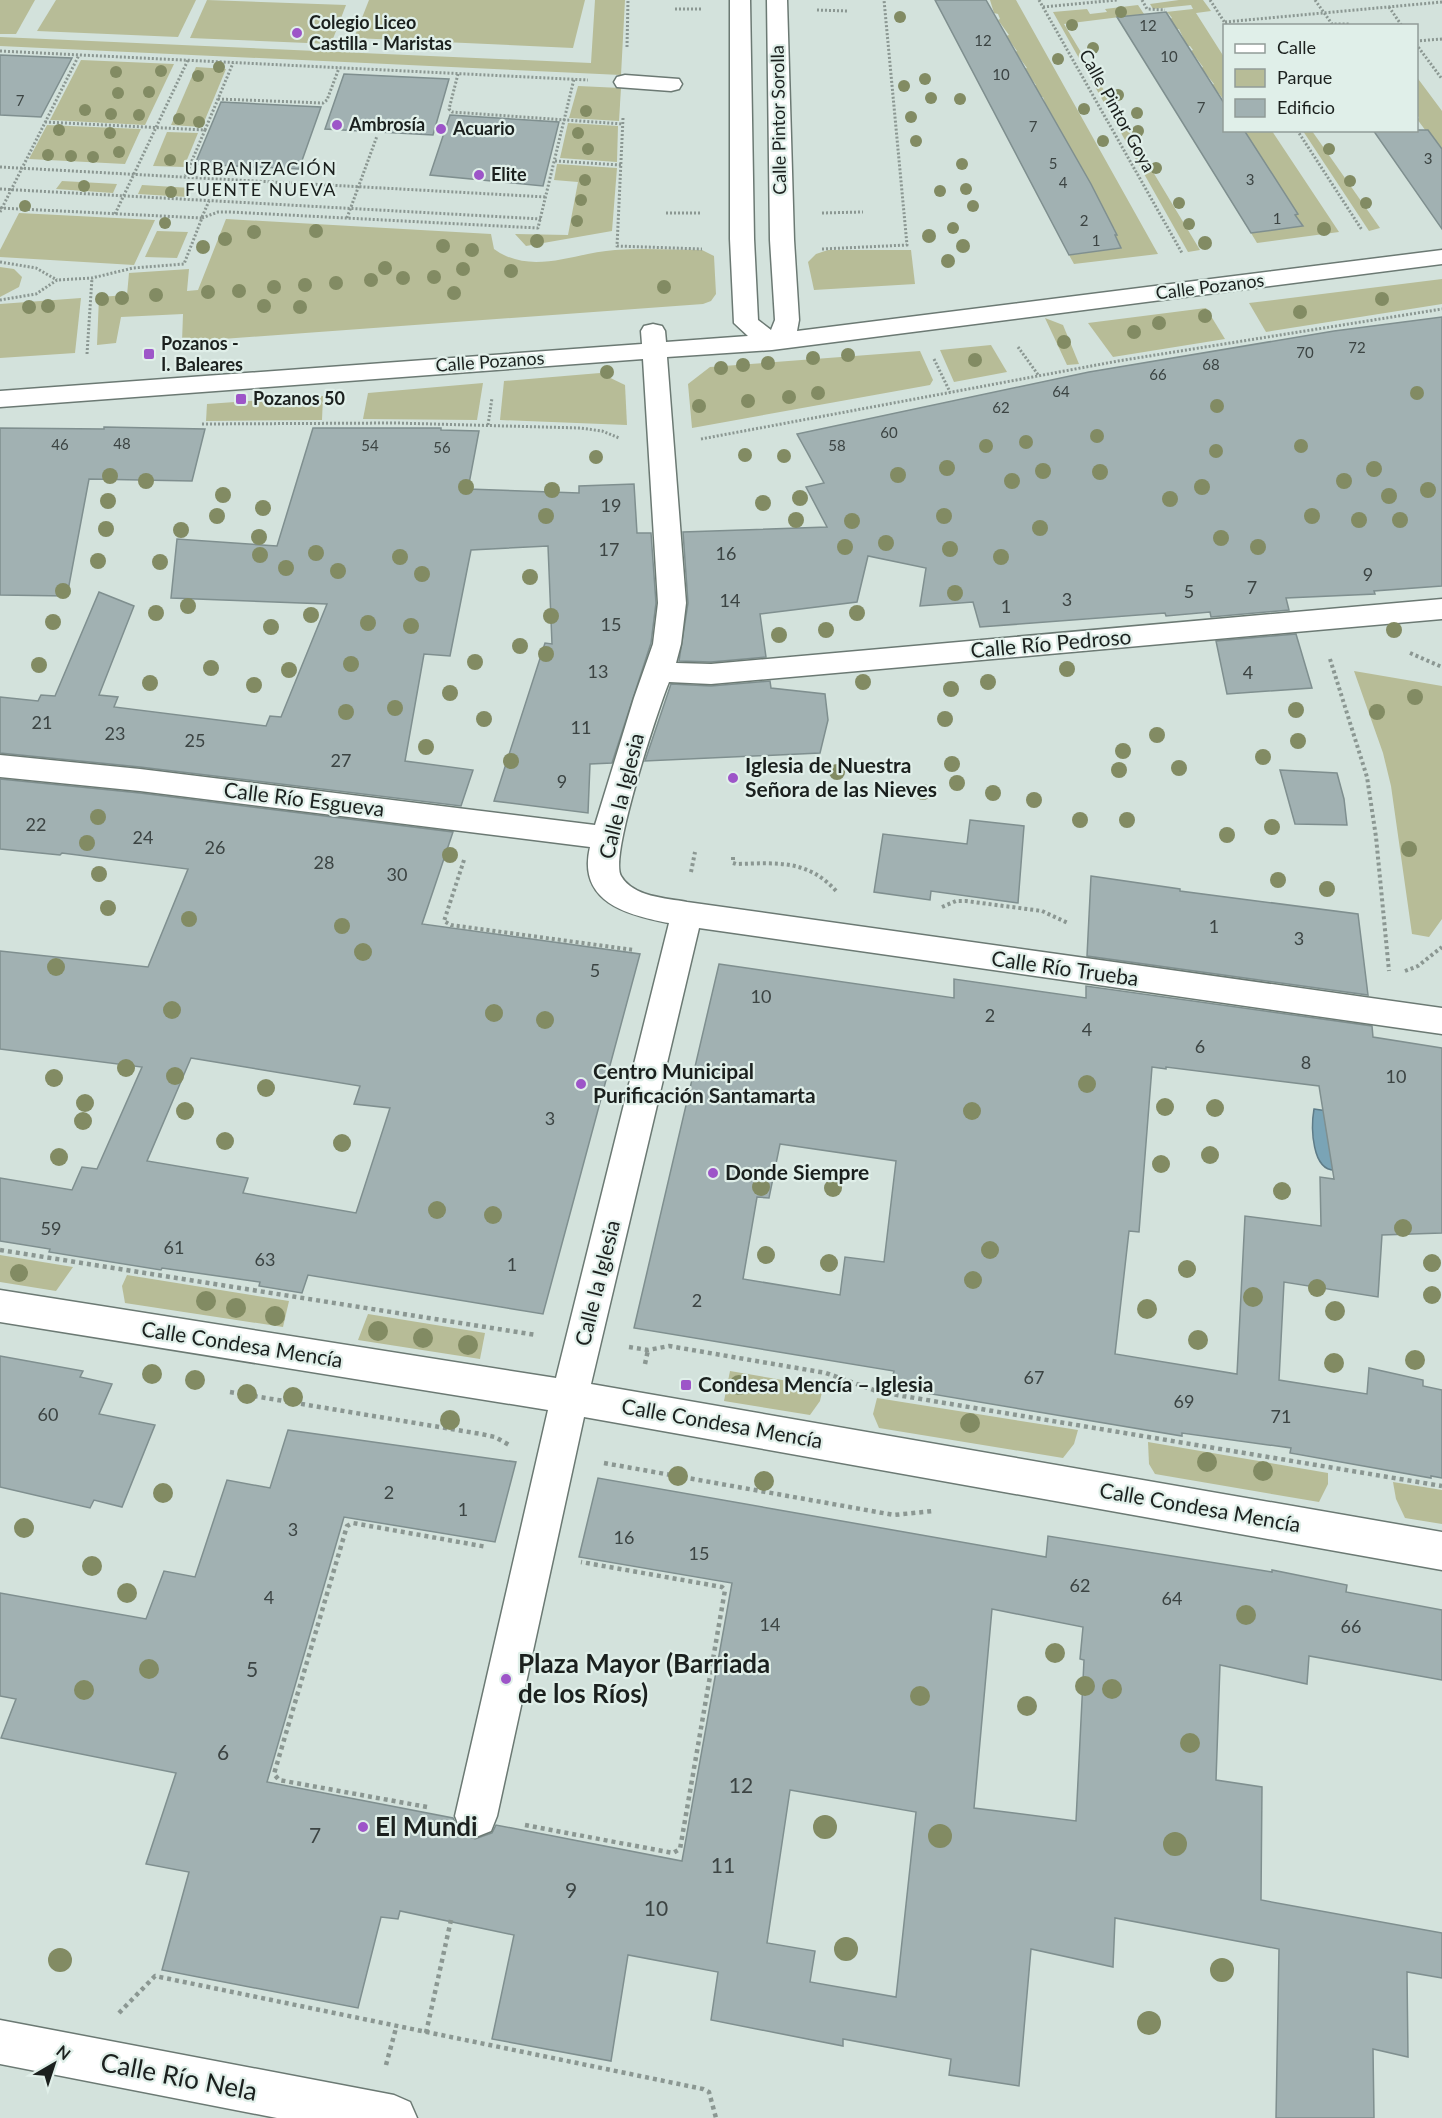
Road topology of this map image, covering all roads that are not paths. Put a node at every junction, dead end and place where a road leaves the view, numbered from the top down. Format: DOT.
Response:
graph roads {
  1 [pos="740,0"];
  2 [pos="777,0"];
  3 [pos="625,82"];
  4 [pos="671,84"];
  5 [pos="742,239"];
  6 [pos="782,240"];
  7 [pos="1442,258"];
  8 [pos="978,317"];
  9 [pos="787,320"];
  10 [pos="746,322"];
  11 [pos="655,341"];
  12 [pos="772,342"];
  13 [pos="0,381"];
  14 [pos="0,399"];
  15 [pos="1442,609"];
  16 [pos="659,672"];
  17 [pos="0,766"];
  18 [pos="607,838"];
  19 [pos="687,914"];
  20 [pos="1442,1022"];
  21 [pos="0,1306"];
  22 [pos="570,1397"];
  23 [pos="1442,1551"];
  24 [pos="476,1816"];
  25 [pos="0,2042"];
  26 [pos="394,2118"];
  1 -- 5 [label="street, Calle Pintor Sorolla"];
  2 -- 6 [label="street, Calle Pintor Sorolla"];
  3 -- 4 [label="street"];
  5 -- 6 [label="street"];
  5 -- 10 [label="street, Calle Pintor Sorolla"];
  6 -- 9 [label="street, Calle Pintor Sorolla"];
  7 -- 8 [label="street, Calle Pozanos"];
  8 -- 9 [label="street, Calle Pozanos"];
  8 -- 12 [label="street, Calle Pozanos"];
  9 -- 10 [label="street, Calle Pozanos"];
  9 -- 12 [label="street"];
  10 -- 11 [label="street, Calle Pozanos"];
  10 -- 12 [label="street"];
  11 -- 12 [label="street, Calle Pozanos"];
  11 -- 13 [label="street, Calle Pozanos"];
  11 -- 14 [label="street, Calle Pozanos"];
  11 -- 16 [label="street, Calle la Iglesia"];
  15 -- 16 [label="street, Calle Río Pedroso"];
  16 -- 18 [label="street, Calle la Iglesia"];
  17 -- 18 [label="street, Calle Río Esgueva"];
  18 -- 19 [label="street, Calle la Iglesia"];
  19 -- 20 [label="street, Calle Río Trueba"];
  19 -- 22 [label="street, Calle la Iglesia"];
  21 -- 22 [label="street, Calle Condesa Mencía"];
  22 -- 23 [label="street, Calle Condesa Mencía"];
  22 -- 24 [label="street, Calle la Iglesia"];
  25 -- 26 [label="street, Calle Río Nela"];
}
